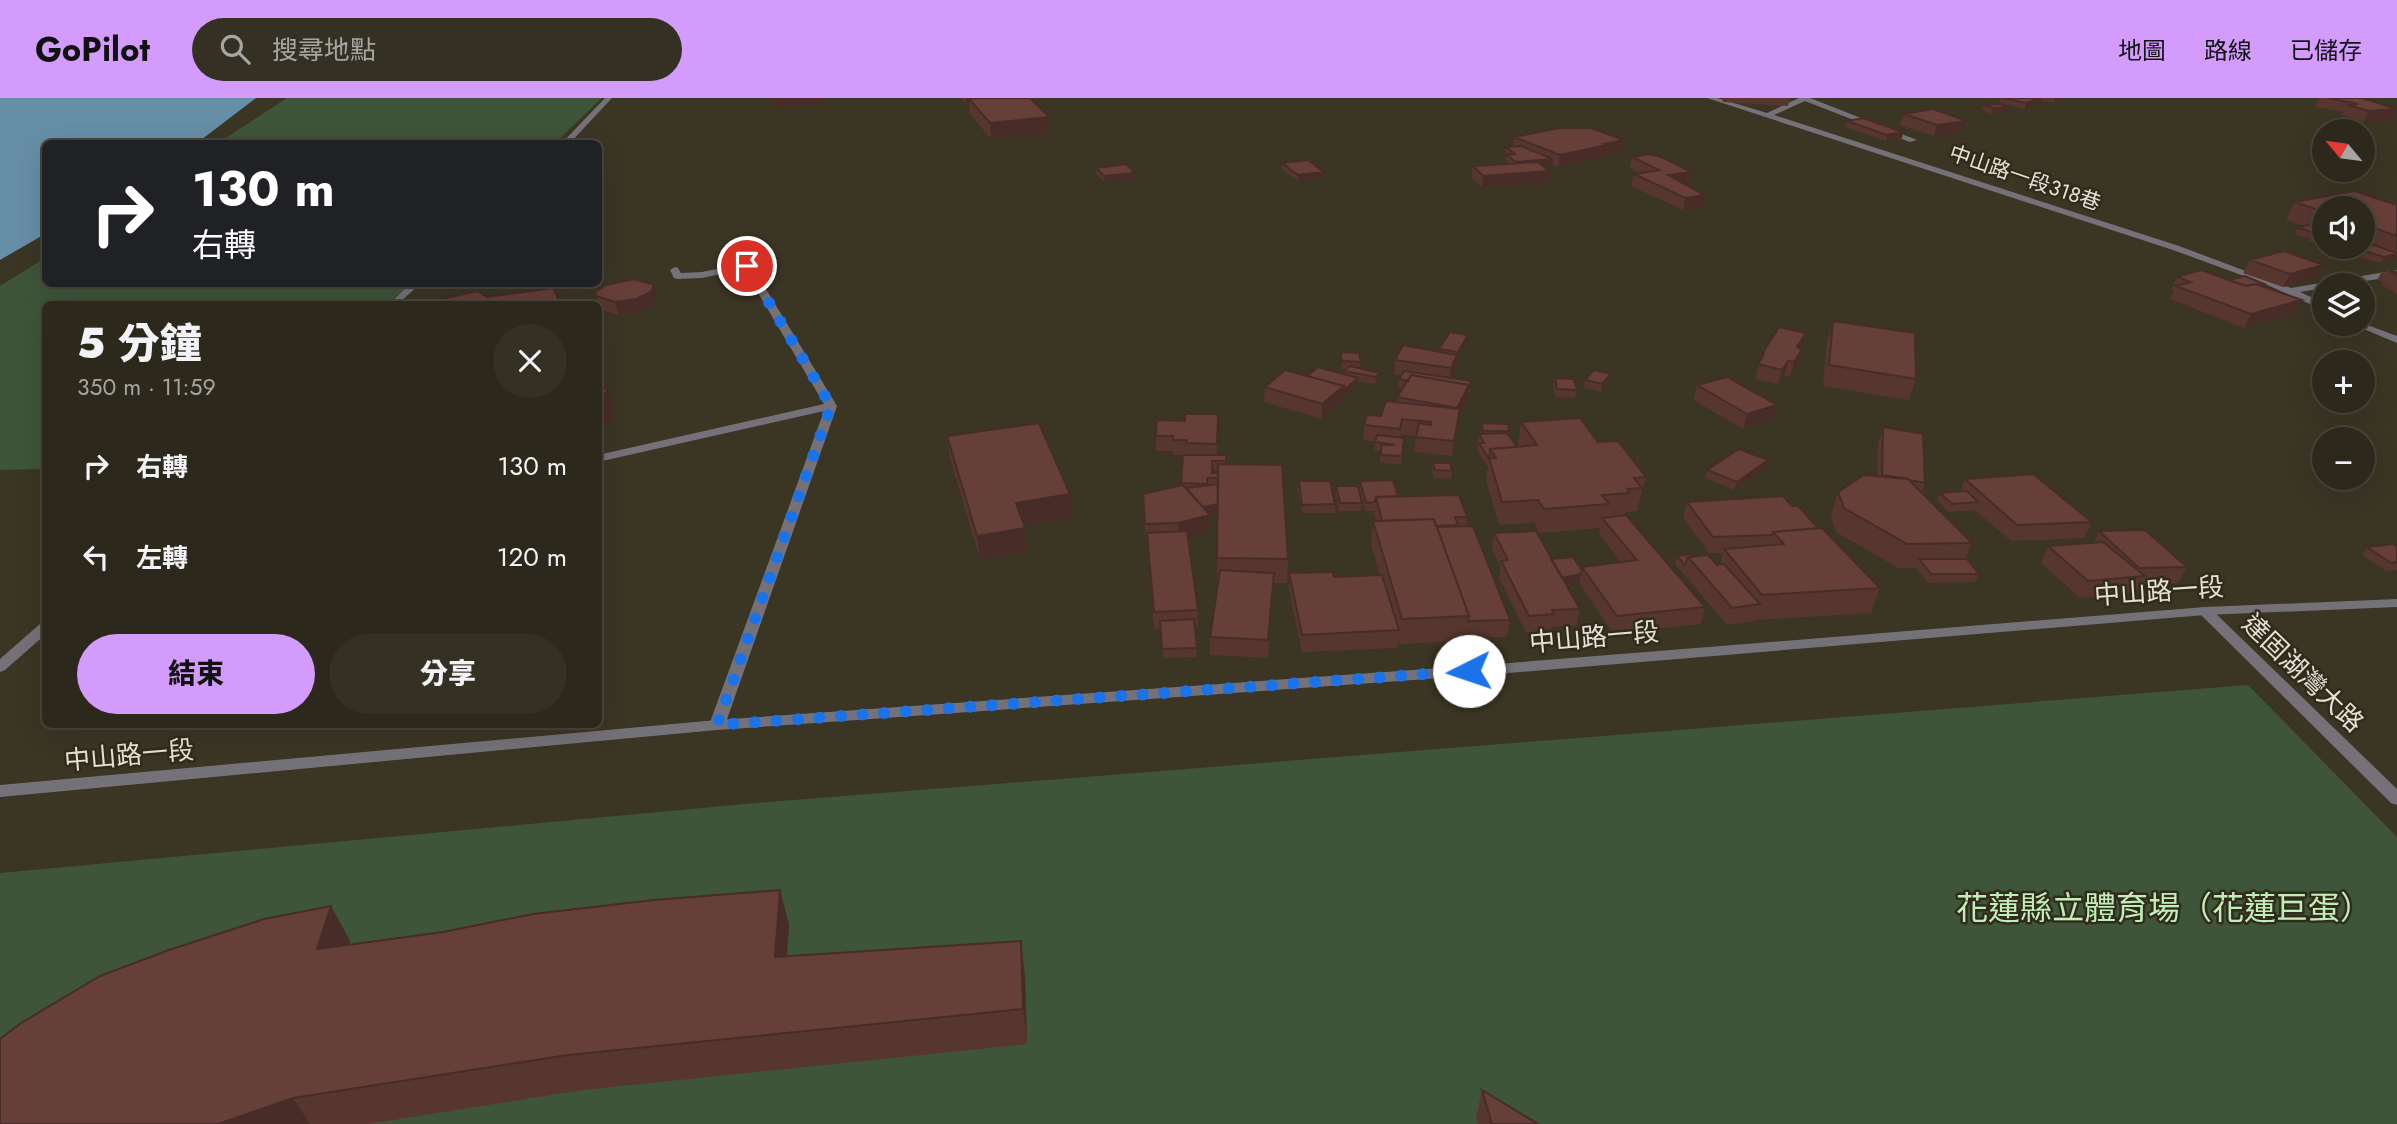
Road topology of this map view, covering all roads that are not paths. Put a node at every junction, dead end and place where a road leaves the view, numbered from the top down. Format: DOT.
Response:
graph roads {
  1 [pos="609,98"];
  2 [pos="1710,98"];
  3 [pos="1804,98"];
  4 [pos="1766,116"];
  5 [pos="568,140"];
  6 [pos="1913,140"];
  7 [pos="675,270"];
  8 [pos="2397,273"];
  9 [pos="412,287"];
  10 [pos="2291,291"];
  11 [pos="396,301"];
  12 [pos="2312,301"];
  13 [pos="2375,331"];
  14 [pos="2397,340"];
  15 [pos="831,406"];
  16 [pos="602,458"];
  17 [pos="2397,603"];
  18 [pos="2206,611"];
  19 [pos="42,630"];
  20 [pos="0,667"];
  21 [pos="717,725"];
  22 [pos="0,791"];
  23 [pos="2397,799"];
  1 -- 5 [label="street"];
  2 -- 4 [label="street, 中山路一段318巷"];
  3 -- 4 [label="street"];
  3 -- 6 [label="street"];
  4 -- 10 [label="street, 中山路一段318巷"];
  7 -- 15 [label="street"];
  8 -- 10 [label="street"];
  9 -- 11 [label="street"];
  10 -- 12 [label="street, 中山路一段318巷"];
  13 -- 14 [label="street"];
  15 -- 16 [label="street"];
  15 -- 21 [label="street"];
  17 -- 18 [label="street, 中山路一段"];
  18 -- 21 [label="street, 中山路一段"];
  18 -- 23 [label="street, 達固湖灣大路"];
  19 -- 20 [label="street"];
  21 -- 22 [label="street, 中山路一段"];
}
